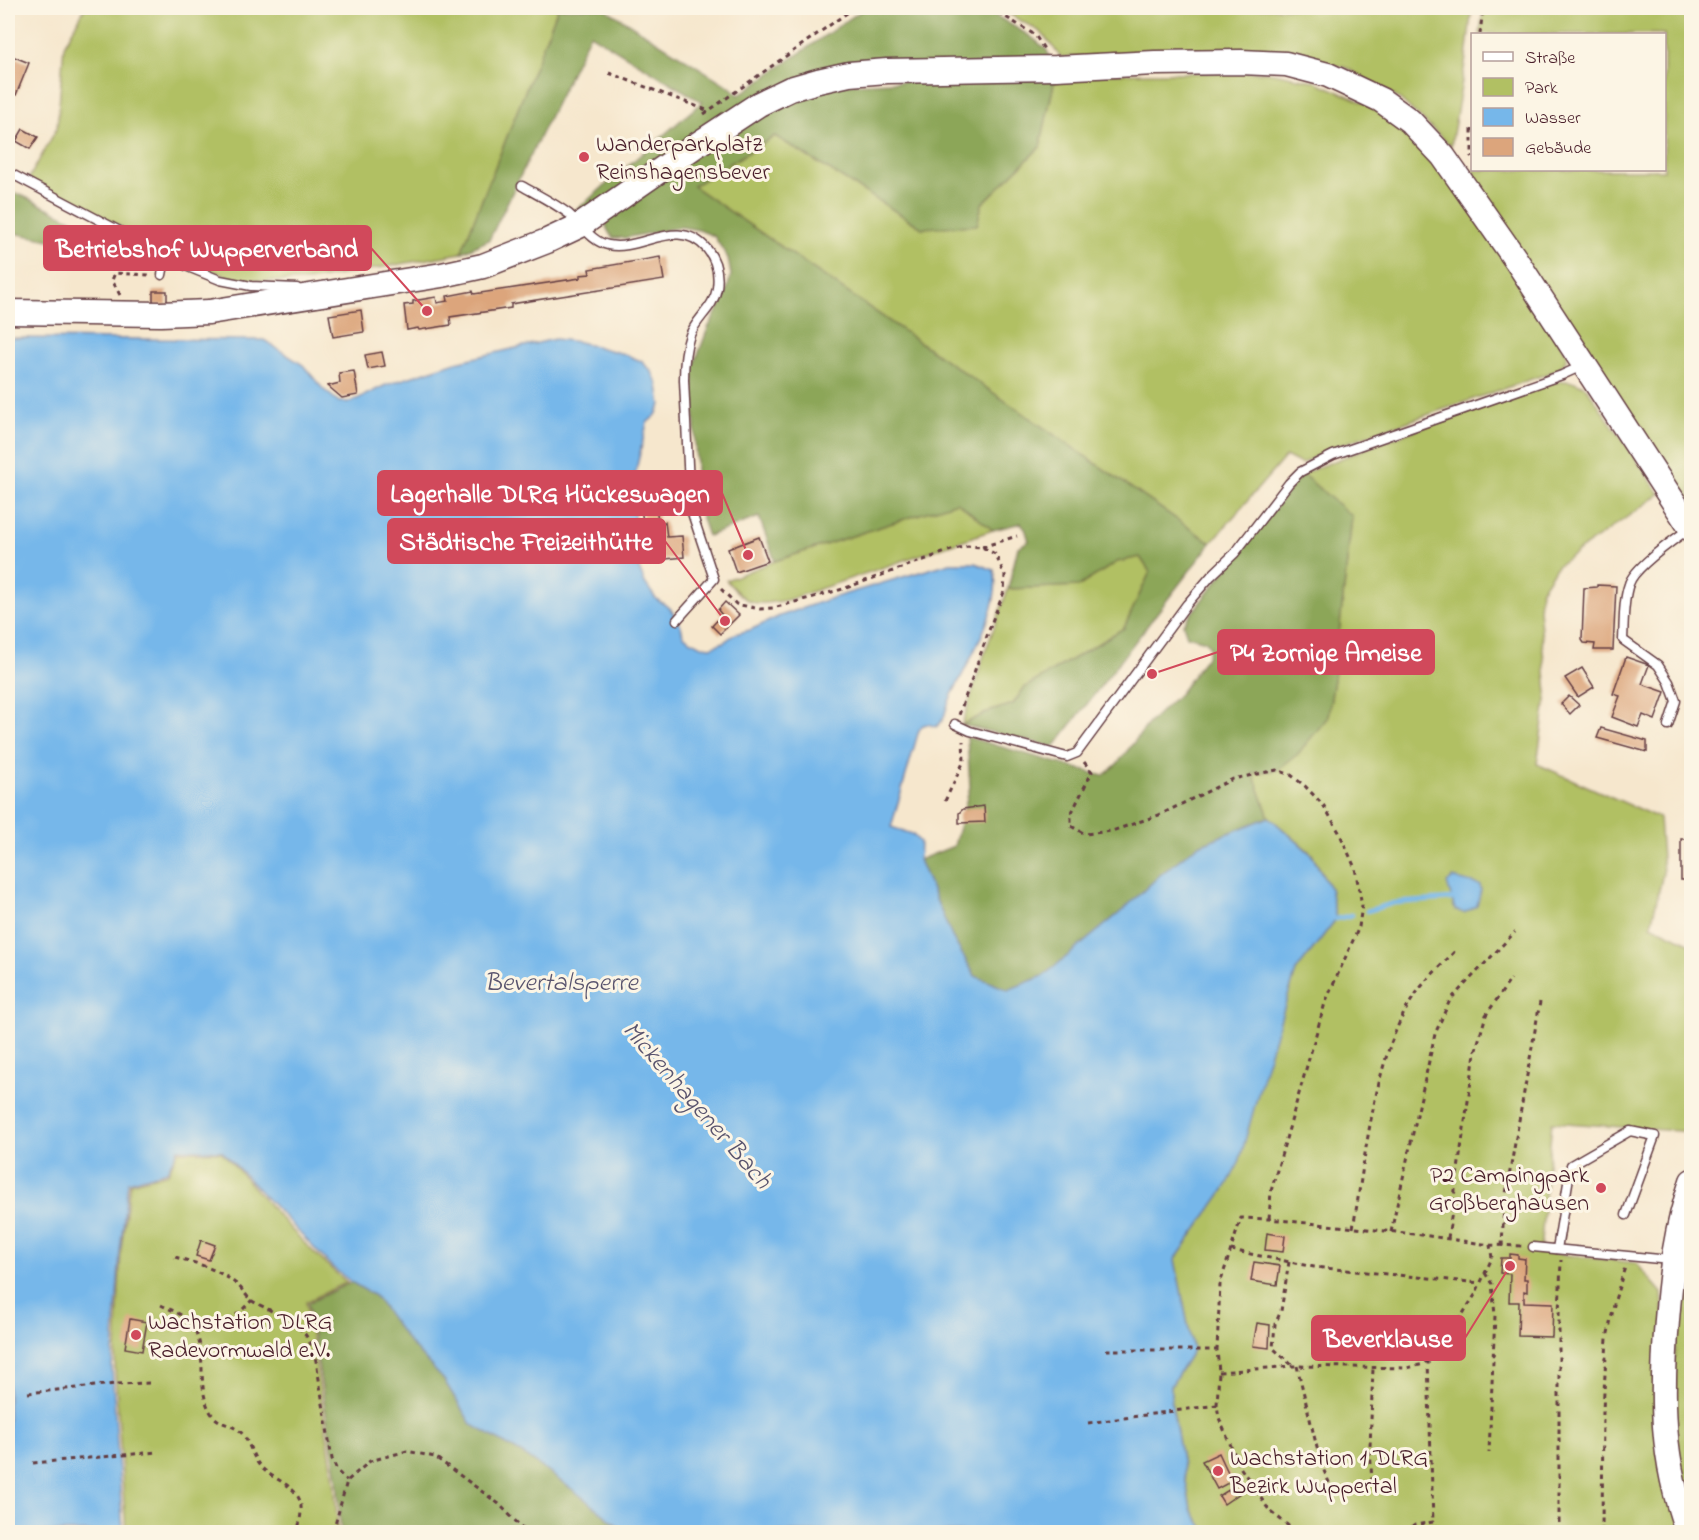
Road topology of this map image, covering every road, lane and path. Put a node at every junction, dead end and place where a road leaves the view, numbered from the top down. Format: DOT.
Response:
graph roads {
  1 [pos="854,8"];
  2 [pos="991,8"];
  3 [pos="1483,8"];
  4 [pos="1480,33"];
  5 [pos="1056,68"];
  6 [pos="609,73"];
  7 [pos="8,172"];
  8 [pos="522,186"];
  9 [pos="581,225"];
  10 [pos="166,255"];
  11 [pos="162,275"];
  12 [pos="122,298"];
  13 [pos="304,298"];
  14 [pos="8,312"];
  15 [pos="1584,365"];
  16 [pos="1691,529"];
  17 [pos="1017,536"];
  18 [pos="982,547"];
  19 [pos="714,579"];
  20 [pos="677,620"];
  21 [pos="1668,725"];
  22 [pos="959,726"];
  23 [pos="1077,753"];
  24 [pos="945,801"];
  25 [pos="1515,932"];
  26 [pos="1455,951"];
  27 [pos="1511,979"];
  28 [pos="1540,1002"];
  29 [pos="1692,1180"];
  30 [pos="1626,1215"];
  31 [pos="1269,1219"];
  32 [pos="1353,1228"];
  33 [pos="1391,1232"];
  34 [pos="1448,1238"];
  35 [pos="1490,1245"];
  36 [pos="1502,1246"];
  37 [pos="1533,1247"];
  38 [pos="1559,1249"];
  39 [pos="1231,1250"];
  40 [pos="1629,1255"];
  41 [pos="175,1257"];
  42 [pos="1672,1260"];
  43 [pos="1289,1262"];
  44 [pos="1485,1273"];
  45 [pos="1480,1283"];
  46 [pos="252,1300"];
  47 [pos="161,1305"];
  48 [pos="195,1330"];
  49 [pos="1106,1350"];
  50 [pos="1217,1350"];
  51 [pos="1428,1360"];
  52 [pos="1295,1366"];
  53 [pos="1373,1368"];
  54 [pos="1219,1372"];
  55 [pos="153,1383"];
  56 [pos="28,1393"];
  57 [pos="1217,1405"];
  58 [pos="1088,1423"];
  59 [pos="157,1452"];
  60 [pos="1489,1452"];
  61 [pos="33,1463"];
  62 [pos="347,1481"];
  63 [pos="1372,1482"];
  64 [pos="1332,1489"];
  65 [pos="1433,1522"];
  66 [pos="298,1533"];
  67 [pos="335,1533"];
  68 [pos="526,1533"];
  69 [pos="1296,1533"];
  70 [pos="1404,1533"];
  71 [pos="1438,1533"];
  72 [pos="1559,1533"];
  73 [pos="1602,1533"];
  74 [pos="1688,1533"];
  1 -- 6 [label="path"];
  2 -- 5 [label="path"];
  3 -- 4 [label="path"];
  5 -- 9 [label="street"];
  5 -- 15 [label="street"];
  7 -- 10 [label="lane"];
  8 -- 9 [label="lane"];
  9 -- 13 [label="street"];
  9 -- 19 [label="lane"];
  10 -- 11 [label="lane"];
  10 -- 13 [label="lane"];
  11 -- 12 [label="path"];
  13 -- 14 [label="street"];
  15 -- 16 [label="street"];
  15 -- 23 [label="lane"];
  16 -- 21 [label="lane"];
  17 -- 18 [label="path"];
  18 -- 19 [label="path"];
  18 -- 22 [label="path"];
  19 -- 20 [label="lane"];
  22 -- 23 [label="lane"];
  22 -- 24 [label="path"];
  23 -- 31 [label="path"];
  25 -- 33 [label="path"];
  26 -- 32 [label="path"];
  27 -- 34 [label="path"];
  28 -- 36 [label="path"];
  29 -- 42 [label="street"];
  30 -- 38 [label="lane"];
  31 -- 32 [label="path"];
  31 -- 39 [label="path"];
  32 -- 33 [label="path"];
  33 -- 34 [label="path"];
  34 -- 35 [label="path"];
  35 -- 36 [label="path"];
  35 -- 44 [label="path"];
  36 -- 37 [label="path"];
  37 -- 38 [label="lane"];
  38 -- 40 [label="lane"];
  38 -- 72 [label="path"];
  39 -- 43 [label="path"];
  39 -- 50 [label="path"];
  40 -- 42 [label="lane"];
  40 -- 73 [label="path"];
  41 -- 46 [label="path"];
  42 -- 74 [label="street"];
  43 -- 45 [label="path"];
  43 -- 52 [label="path"];
  44 -- 45 [label="path"];
  44 -- 60 [label="path"];
  45 -- 51 [label="path"];
  46 -- 48 [label="path"];
  46 -- 62 [label="path"];
  47 -- 48 [label="path"];
  48 -- 66 [label="path"];
  49 -- 50 [label="path"];
  50 -- 54 [label="path"];
  51 -- 53 [label="path"];
  51 -- 65 [label="path"];
  52 -- 53 [label="path"];
  52 -- 54 [label="path"];
  52 -- 64 [label="path"];
  53 -- 63 [label="path"];
  54 -- 57 [label="path"];
  55 -- 56 [label="path"];
  57 -- 58 [label="path"];
  57 -- 69 [label="path"];
  59 -- 61 [label="path"];
  62 -- 67 [label="path"];
  62 -- 68 [label="path"];
  65 -- 70 [label="path"];
  65 -- 71 [label="path"];
}
